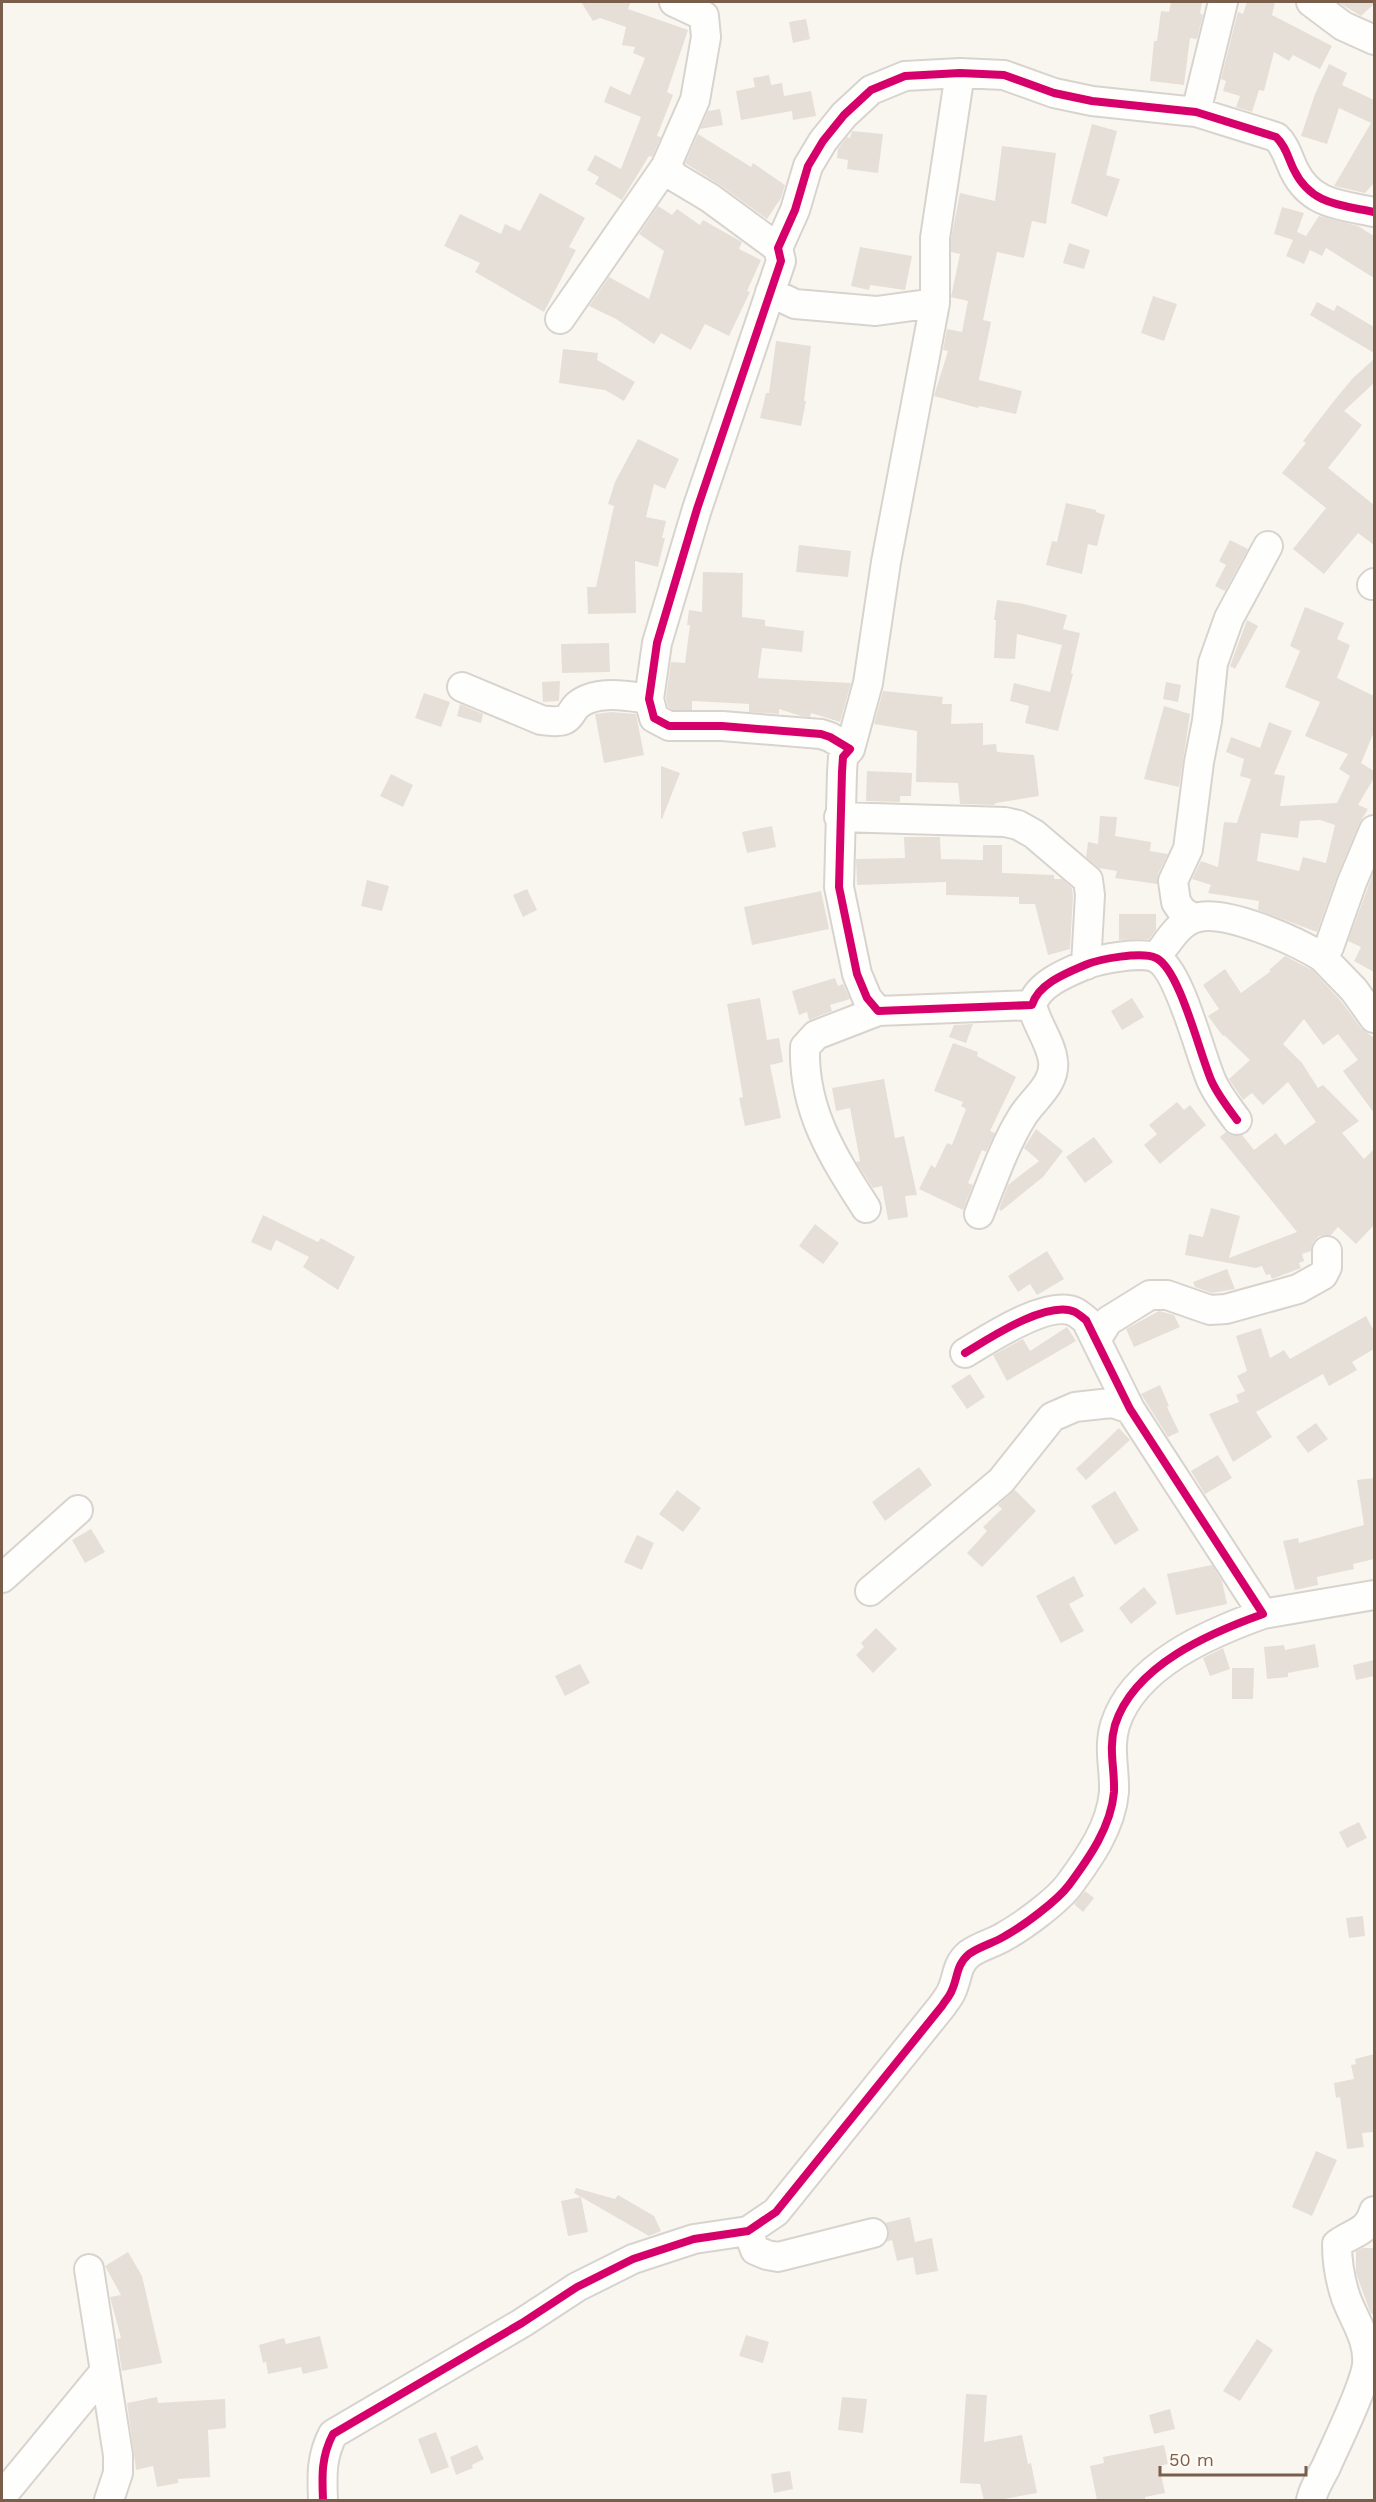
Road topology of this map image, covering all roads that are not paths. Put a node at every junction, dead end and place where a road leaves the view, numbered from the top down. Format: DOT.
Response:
graph roads {
  1 [pos="674,2"];
  2 [pos="1223,2"];
  3 [pos="1311,2"];
  4 [pos="1374,40"];
  5 [pos="960,73"];
  6 [pos="1196,112"];
  7 [pos="666,166"];
  8 [pos="1374,212"];
  9 [pos="778,248"];
  10 [pos="770,292"];
  11 [pos="935,303"];
  12 [pos="560,319"];
  13 [pos="1268,546"];
  14 [pos="462,687"];
  15 [pos="650,699"];
  16 [pos="850,749"];
  17 [pos="839,817"];
  18 [pos="1374,830"];
  19 [pos="1193,918"];
  20 [pos="1156,957"];
  21 [pos="1322,957"];
  22 [pos="1086,965"];
  23 [pos="1032,1005"];
  24 [pos="878,1011"];
  25 [pos="1374,1018"];
  26 [pos="1237,1120"];
  27 [pos="866,1208"];
  28 [pos="978,1214"];
  29 [pos="1327,1251"];
  30 [pos="1096,1340"];
  31 [pos="964,1353"];
  32 [pos="1130,1409"];
  33 [pos="78,1510"];
  34 [pos="2,1578"];
  35 [pos="870,1591"];
  36 [pos="1374,1595"];
  37 [pos="1263,1614"];
  38 [pos="1374,2211"];
  39 [pos="748,2231"];
  40 [pos="873,2233"];
  41 [pos="89,2269"];
  42 [pos="105,2371"];
  43 [pos="2,2496"];
  44 [pos="25,2500"];
  45 [pos="109,2500"];
  46 [pos="323,2500"];
  47 [pos="1311,2500"];
  1 -- 7 [label="street"];
  2 -- 6 [label="street"];
  3 -- 4 [label="street"];
  5 -- 6 [label="street"];
  5 -- 9 [label="street"];
  5 -- 11 [label="street"];
  6 -- 8 [label="street"];
  7 -- 9 [label="street"];
  7 -- 12 [label="street"];
  9 -- 10 [label="street"];
  10 -- 11 [label="street"];
  10 -- 15 [label="street"];
  11 -- 16 [label="street"];
  13 -- 19 [label="street"];
  14 -- 15 [label="street"];
  15 -- 16 [label="street"];
  16 -- 17 [label="street"];
  17 -- 22 [label="street"];
  17 -- 24 [label="street"];
  18 -- 21 [label="street"];
  19 -- 20 [label="street"];
  19 -- 21 [label="street"];
  20 -- 22 [label="street"];
  20 -- 26 [label="street"];
  21 -- 25 [label="street"];
  22 -- 23 [label="street"];
  23 -- 24 [label="street"];
  23 -- 28 [label="street"];
  24 -- 27 [label="street"];
  29 -- 30 [label="street"];
  30 -- 31 [label="street"];
  30 -- 32 [label="street"];
  32 -- 35 [label="street"];
  32 -- 37 [label="street"];
  33 -- 34 [label="street"];
  36 -- 37 [label="street"];
  37 -- 39 [label="street"];
  38 -- 47 [label="street"];
  39 -- 40 [label="street"];
  39 -- 46 [label="street"];
  41 -- 42 [label="street"];
  42 -- 43 [label="street"];
  42 -- 45 [label="street"];
  43 -- 44 [label="street"];
}
